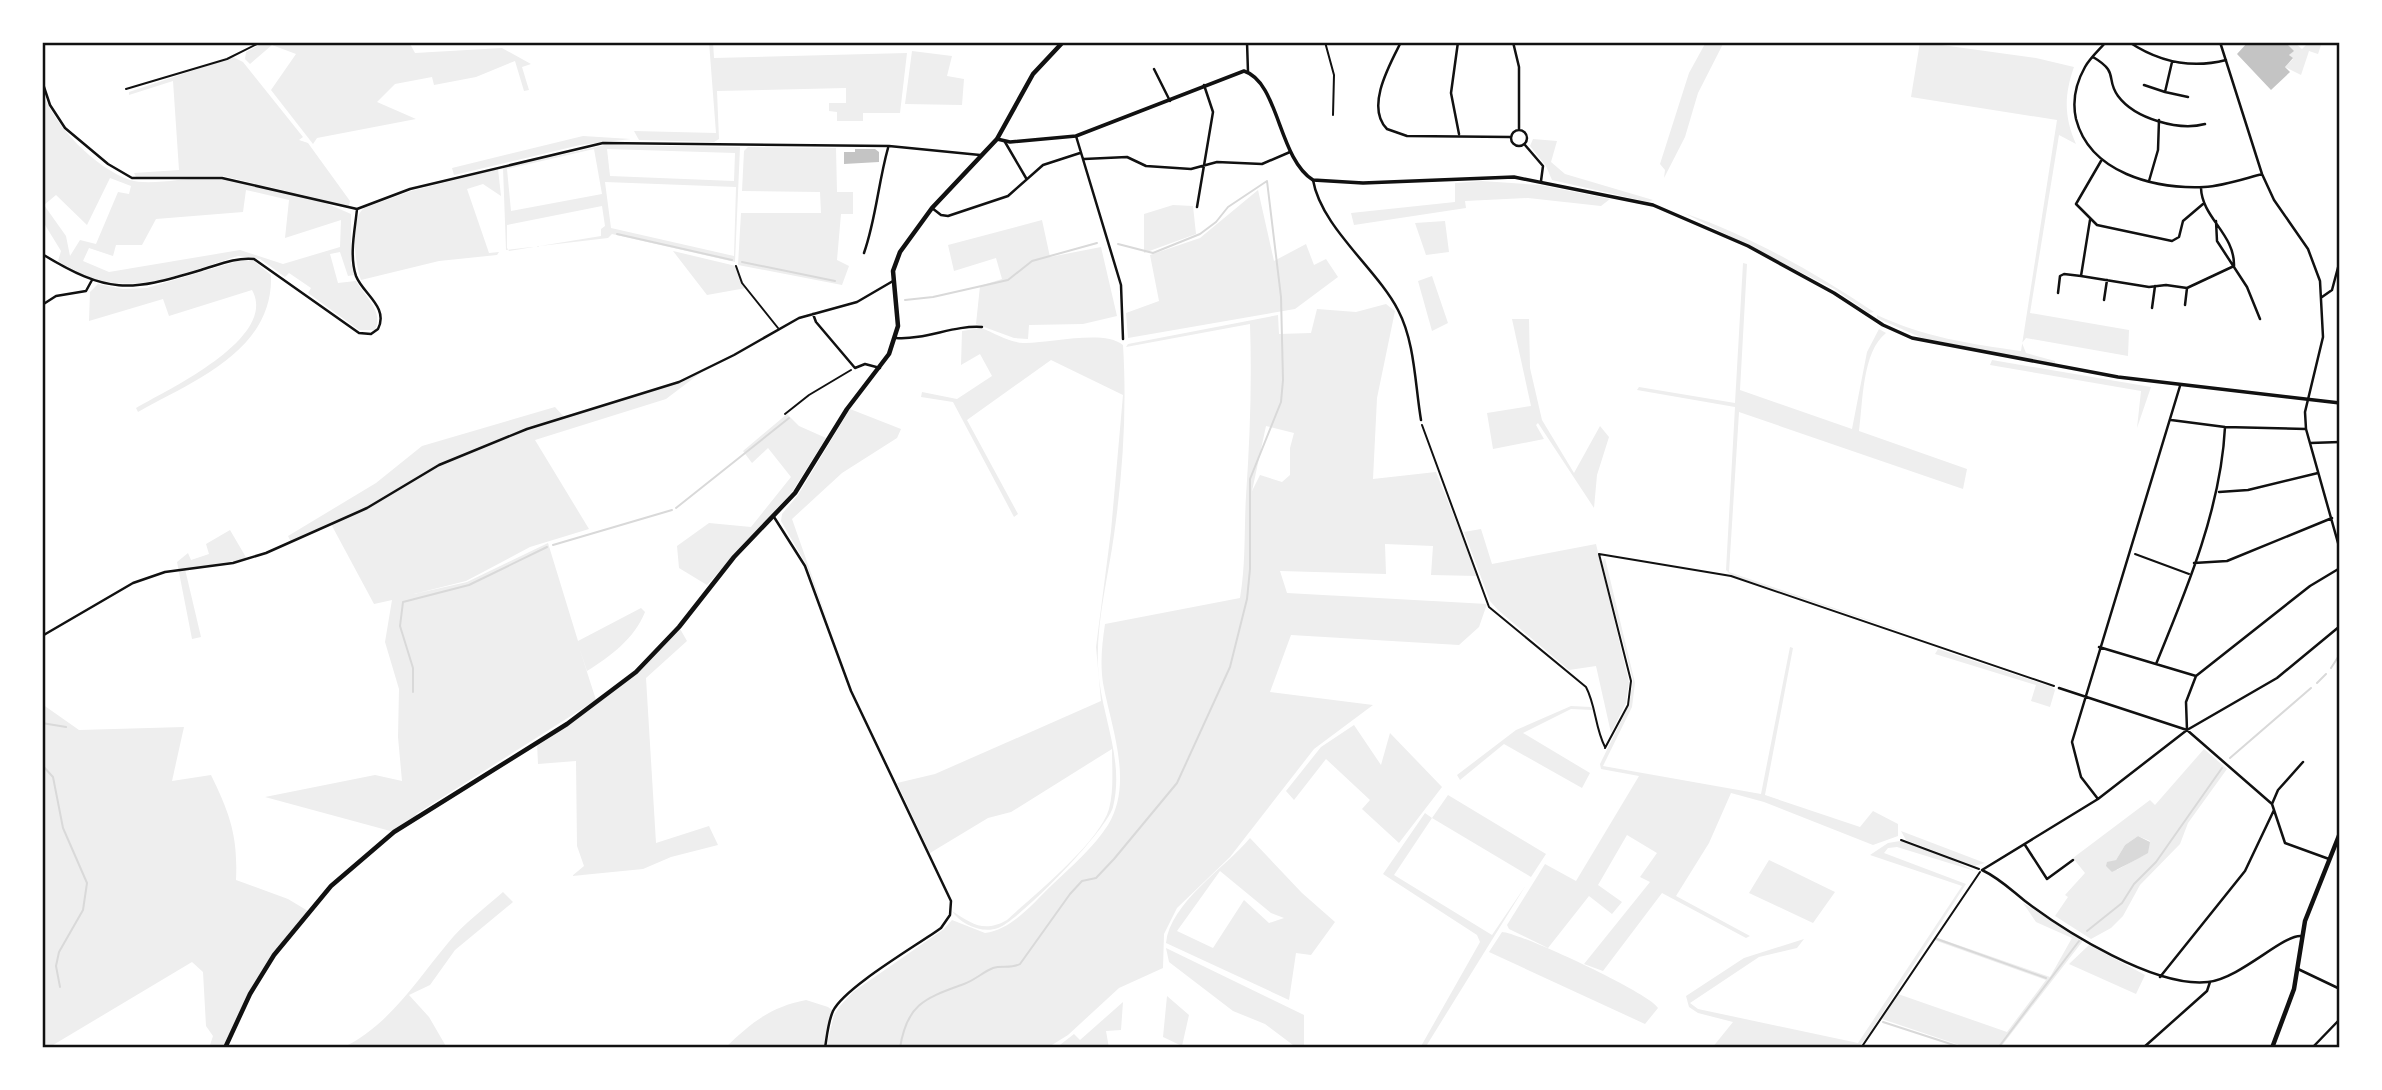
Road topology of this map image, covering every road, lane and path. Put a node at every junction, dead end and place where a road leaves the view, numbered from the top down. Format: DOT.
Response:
graph roads {
  1 [pos="261,42"];
  2 [pos="1063,42"];
  3 [pos="1247,42"];
  4 [pos="1325,42"];
  5 [pos="1401,42"];
  6 [pos="1458,42"];
  7 [pos="1513,42"];
  8 [pos="2106,42"];
  9 [pos="2129,42"];
  10 [pos="2220,42"];
  11 [pos="2093,57"];
  12 [pos="2227,60"];
  13 [pos="2172,62"];
  14 [pos="1154,69"];
  15 [pos="1248,72"];
  16 [pos="42,81"];
  17 [pos="1204,85"];
  18 [pos="2144,85"];
  19 [pos="127,89"];
  20 [pos="2165,92"];
  21 [pos="2188,97"];
  22 [pos="1170,100"];
  23 [pos="1333,116"];
  24 [pos="2159,120"];
  25 [pos="2205,124"];
  26 [pos="1519,129"];
  27 [pos="1459,134"];
  28 [pos="1076,136"];
  29 [pos="1510,137"];
  30 [pos="997,139"];
  31 [pos="1005,142"];
  32 [pos="1524,145"];
  33 [pos="888,146"];
  34 [pos="1290,152"];
  35 [pos="1082,153"];
  36 [pos="983,157"];
  37 [pos="1084,159"];
  38 [pos="2101,161"];
  39 [pos="1201,169"];
  40 [pos="2262,174"];
  41 [pos="1026,178"];
  42 [pos="1313,180"];
  43 [pos="1541,181"];
  44 [pos="2149,181"];
  45 [pos="2201,187"];
  46 [pos="2203,204"];
  47 [pos="1197,207"];
  48 [pos="932,208"];
  49 [pos="357,209"];
  50 [pos="2090,220"];
  51 [pos="2216,221"];
  52 [pos="864,253"];
  53 [pos="42,254"];
  54 [pos="2340,260"];
  55 [pos="2234,265"];
  56 [pos="736,266"];
  57 [pos="2081,276"];
  58 [pos="92,280"];
  59 [pos="2107,280"];
  60 [pos="893,281"];
  61 [pos="2155,286"];
  62 [pos="2187,288"];
  63 [pos="2058,293"];
  64 [pos="2322,297"];
  65 [pos="2104,300"];
  66 [pos="42,305"];
  67 [pos="2185,305"];
  68 [pos="2152,308"];
  69 [pos="813,314"];
  70 [pos="2260,319"];
  71 [pos="982,327"];
  72 [pos="779,329"];
  73 [pos="896,338"];
  74 [pos="1123,339"];
  75 [pos="855,368"];
  76 [pos="880,368"];
  77 [pos="2180,386"];
  78 [pos="2308,397"];
  79 [pos="2340,402"];
  80 [pos="785,414"];
  81 [pos="1421,420"];
  82 [pos="2171,420"];
  83 [pos="2225,427"];
  84 [pos="2306,429"];
  85 [pos="2340,442"];
  86 [pos="2310,443"];
  87 [pos="2318,473"];
  88 [pos="2218,492"];
  89 [pos="774,517"];
  90 [pos="2332,518"];
  91 [pos="2340,550"];
  92 [pos="2129,552"];
  93 [pos="2194,563"];
  94 [pos="2340,568"];
  95 [pos="2190,574"];
  96 [pos="2340,626"];
  97 [pos="42,636"];
  98 [pos="2099,647"];
  99 [pos="2157,664"];
  100 [pos="2196,676"];
  101 [pos="2059,688"];
  102 [pos="2084,697"];
  103 [pos="2187,730"];
  104 [pos="2303,761"];
  105 [pos="2098,799"];
  106 [pos="2272,804"];
  107 [pos="2274,809"];
  108 [pos="2340,833"];
  109 [pos="1901,840"];
  110 [pos="2025,845"];
  111 [pos="2329,859"];
  112 [pos="2073,860"];
  113 [pos="1982,870"];
  114 [pos="2301,936"];
  115 [pos="2298,970"];
  116 [pos="2160,977"];
  117 [pos="2210,982"];
  118 [pos="2340,989"];
  119 [pos="2340,1019"];
  120 [pos="225,1048"];
  121 [pos="825,1048"];
  122 [pos="1861,1048"];
  123 [pos="2143,1048"];
  124 [pos="2272,1048"];
  125 [pos="2312,1048"];
  1 -- 19 [label="path"];
  2 -- 30 [label="main road"];
  3 -- 15 [label="street"];
  4 -- 23 [label="lane"];
  5 -- 27 [label="street"];
  6 -- 27 [label="street"];
  7 -- 26 [label="street"];
  8 -- 11 [label="street"];
  9 -- 13 [label="street"];
  10 -- 12 [label="street"];
  11 -- 24 [label="street"];
  11 -- 38 [label="street"];
  12 -- 13 [label="street"];
  12 -- 40 [label="street"];
  13 -- 20 [label="street"];
  14 -- 22 [label="street"];
  15 -- 17 [label="street"];
  15 -- 34 [label="street"];
  16 -- 49 [label="street"];
  17 -- 22 [label="street"];
  17 -- 39 [label="street"];
  18 -- 20 [label="street"];
  20 -- 21 [label="street"];
  22 -- 28 [label="street"];
  24 -- 25 [label="street"];
  24 -- 44 [label="street"];
  26 -- 29 [label="street"];
  26 -- 32 [label="street"];
  27 -- 29 [label="street"];
  28 -- 31 [label="street"];
  28 -- 35 [label="street"];
  29 -- 32 [label="street"];
  30 -- 31 [label="street"];
  30 -- 36 [label="main road"];
  31 -- 41 [label="street"];
  32 -- 43 [label="street"];
  33 -- 36 [label="street"];
  33 -- 49 [label="street"];
  33 -- 52 [label="street"];
  34 -- 39 [label="street"];
  34 -- 42 [label="street"];
  35 -- 37 [label="street"];
  35 -- 41 [label="street"];
  36 -- 48 [label="main road"];
  37 -- 39 [label="street"];
  37 -- 74 [label="street"];
  38 -- 44 [label="street"];
  38 -- 50 [label="street"];
  39 -- 47 [label="street"];
  40 -- 45 [label="street"];
  40 -- 64 [label="street"];
  41 -- 48 [label="street"];
  42 -- 43 [label="street"];
  42 -- 81 [label="street"];
  43 -- 77 [label="street"];
  44 -- 45 [label="street"];
  45 -- 46 [label="street"];
  46 -- 50 [label="street"];
  46 -- 51 [label="street"];
  48 -- 60 [label="main road"];
  49 -- 58 [label="street"];
  50 -- 57 [label="street"];
  51 -- 55 [label="street"];
  51 -- 55 [label="street"];
  53 -- 58 [label="street"];
  54 -- 64 [label="street"];
  55 -- 62 [label="street"];
  55 -- 70 [label="street"];
  56 -- 72 [label="lane"];
  57 -- 59 [label="street"];
  57 -- 63 [label="street"];
  58 -- 66 [label="street"];
  59 -- 61 [label="street"];
  59 -- 65 [label="street"];
  60 -- 69 [label="street"];
  60 -- 73 [label="main road"];
  61 -- 62 [label="street"];
  61 -- 68 [label="street"];
  62 -- 67 [label="street"];
  64 -- 78 [label="street"];
  69 -- 72 [label="street"];
  69 -- 75 [label="street"];
  71 -- 73 [label="street"];
  72 -- 97 [label="street"];
  73 -- 76 [label="main road"];
  75 -- 76 [label="street"];
  75 -- 80 [label="path"];
  76 -- 89 [label="main road"];
  77 -- 78 [label="street"];
  77 -- 82 [label="street"];
  78 -- 79 [label="street"];
  78 -- 84 [label="street"];
  81 -- 101 [label="path"];
  82 -- 83 [label="street"];
  82 -- 92 [label="street"];
  83 -- 84 [label="street"];
  83 -- 88 [label="street"];
  84 -- 86 [label="street"];
  85 -- 86 [label="street"];
  86 -- 87 [label="street"];
  87 -- 88 [label="street"];
  87 -- 90 [label="street"];
  88 -- 93 [label="street"];
  89 -- 120 [label="main road"];
  89 -- 121 [label="street"];
  90 -- 91 [label="street"];
  90 -- 93 [label="street"];
  92 -- 95 [label="path"];
  92 -- 98 [label="street"];
  93 -- 95 [label="street"];
  94 -- 100 [label="street"];
  95 -- 99 [label="street"];
  96 -- 103 [label="street"];
  98 -- 99 [label="street"];
  98 -- 102 [label="street"];
  99 -- 100 [label="street"];
  100 -- 103 [label="street"];
  101 -- 102 [label="street"];
  102 -- 103 [label="street"];
  102 -- 105 [label="street"];
  103 -- 105 [label="street"];
  103 -- 106 [label="street"];
  104 -- 106 [label="street"];
  105 -- 110 [label="street"];
  106 -- 107 [label="street"];
  107 -- 111 [label="street"];
  107 -- 116 [label="street"];
  108 -- 111 [label="main road"];
  109 -- 113 [label="path"];
  110 -- 112 [label="street"];
  110 -- 113 [label="street"];
  111 -- 114 [label="main road"];
  113 -- 116 [label="street"];
  113 -- 122 [label="path"];
  114 -- 115 [label="main road"];
  114 -- 117 [label="street"];
  115 -- 118 [label="street"];
  115 -- 124 [label="main road"];
  116 -- 117 [label="street"];
  117 -- 123 [label="street"];
  119 -- 125 [label="street"];
}
